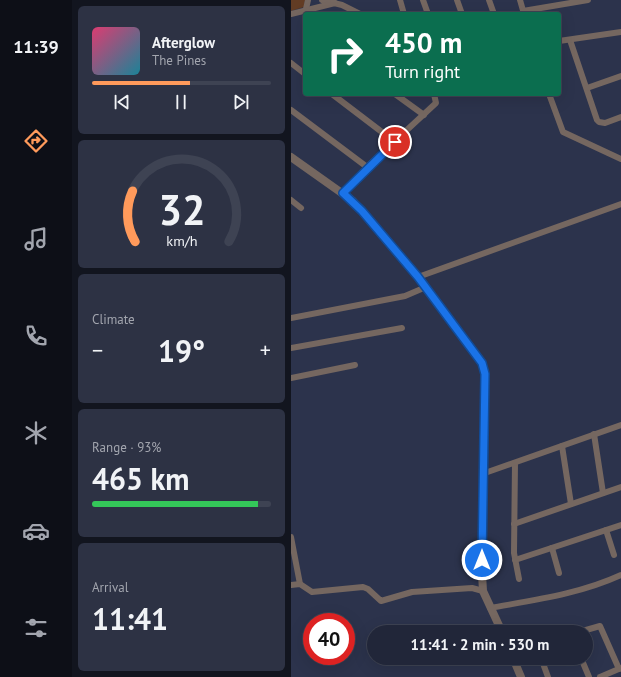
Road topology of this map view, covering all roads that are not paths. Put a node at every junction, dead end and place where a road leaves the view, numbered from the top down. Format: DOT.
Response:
graph roads {
  1 [pos="308,0"];
  2 [pos="322,0"];
  3 [pos="400,0"];
  4 [pos="423,0"];
  5 [pos="457,0"];
  6 [pos="489,0"];
  7 [pos="520,0"];
  8 [pos="588,0"];
  9 [pos="335,3"];
  10 [pos="306,9"];
  11 [pos="355,12"];
  12 [pos="403,12"];
  13 [pos="427,12"];
  14 [pos="461,12"];
  15 [pos="493,12"];
  16 [pos="524,12"];
  17 [pos="291,14"];
  18 [pos="621,32"];
  19 [pos="571,40"];
  20 [pos="561,41"];
  21 [pos="292,67"];
  22 [pos="303,73"];
  23 [pos="621,76"];
  24 [pos="587,88"];
  25 [pos="335,96"];
  26 [pos="398,96"];
  27 [pos="434,96"];
  28 [pos="550,96"];
  29 [pos="291,110"];
  30 [pos="424,115"];
  31 [pos="621,117"];
  32 [pos="395,142"];
  33 [pos="620,158"];
  34 [pos="292,159"];
  35 [pos="367,167"];
  36 [pos="343,193"];
  37 [pos="291,200"];
  38 [pos="621,204"];
  39 [pos="301,208"];
  40 [pos="418,277"];
  41 [pos="426,287"];
  42 [pos="291,318"];
  43 [pos="402,328"];
  44 [pos="291,348"];
  45 [pos="355,365"];
  46 [pos="291,378"];
  47 [pos="621,425"];
  48 [pos="594,434"];
  49 [pos="563,446"];
  50 [pos="515,463"];
  51 [pos="482,474"];
  52 [pos="621,487"];
  53 [pos="603,493"];
  54 [pos="571,504"];
  55 [pos="514,524"];
  56 [pos="621,525"];
  57 [pos="606,530"];
  58 [pos="291,537"];
  59 [pos="552,548"];
  60 [pos="614,555"];
  61 [pos="515,560"];
  62 [pos="559,573"];
  63 [pos="621,576"];
  64 [pos="519,579"];
  65 [pos="300,584"];
  66 [pos="291,585"];
  67 [pos="483,591"];
  68 [pos="490,608"];
  69 [pos="498,625"];
  70 [pos="593,628"];
  71 [pos="516,665"];
  72 [pos="544,665"];
  73 [pos="584,665"];
  74 [pos="620,668"];
  75 [pos="521,677"];
  76 [pos="548,677"];
  77 [pos="589,677"];
  78 [pos="600,677"];
  1 -- 10 [label="street"];
  2 -- 9 [label="street"];
  3 -- 12 [label="street"];
  4 -- 13 [label="street"];
  5 -- 14 [label="street"];
  6 -- 15 [label="street"];
  7 -- 16 [label="street"];
  8 -- 16 [label="street"];
  9 -- 10 [label="street"];
  9 -- 11 [label="street"];
  10 -- 17 [label="street"];
  18 -- 19 [label="street"];
  19 -- 20 [label="street"];
  19 -- 24 [label="street"];
  21 -- 22 [label="street"];
  23 -- 24 [label="street"];
  24 -- 31 [label="street"];
  25 -- 32 [label="street"];
  26 -- 30 [label="street"];
  27 -- 30 [label="street"];
  28 -- 33 [label="street"];
  29 -- 35 [label="street"];
  30 -- 32 [label="street"];
  32 -- 35 [label="street"];
  34 -- 36 [label="street"];
  35 -- 36 [label="street"];
  36 -- 40 [label="street"];
  37 -- 39 [label="street"];
  38 -- 40 [label="street"];
  40 -- 41 [label="street"];
  41 -- 42 [label="street"];
  41 -- 51 [label="street"];
  43 -- 44 [label="street"];
  45 -- 46 [label="street"];
  47 -- 48 [label="street"];
  48 -- 49 [label="street"];
  48 -- 53 [label="street"];
  49 -- 50 [label="street"];
  49 -- 54 [label="street"];
  50 -- 51 [label="street"];
  50 -- 55 [label="street"];
  51 -- 67 [label="street"];
  52 -- 53 [label="street"];
  53 -- 54 [label="street"];
  54 -- 55 [label="street"];
  55 -- 61 [label="street"];
  56 -- 57 [label="street"];
  57 -- 59 [label="street"];
  57 -- 60 [label="street"];
  58 -- 65 [label="street"];
  59 -- 61 [label="street"];
  59 -- 62 [label="street"];
  61 -- 64 [label="street"];
  63 -- 68 [label="street"];
  65 -- 66 [label="street"];
  65 -- 67 [label="street"];
  67 -- 68 [label="street"];
  68 -- 69 [label="street"];
  70 -- 74 [label="street"];
  71 -- 75 [label="street"];
  72 -- 76 [label="street"];
  73 -- 77 [label="street"];
  74 -- 78 [label="street"];
}
